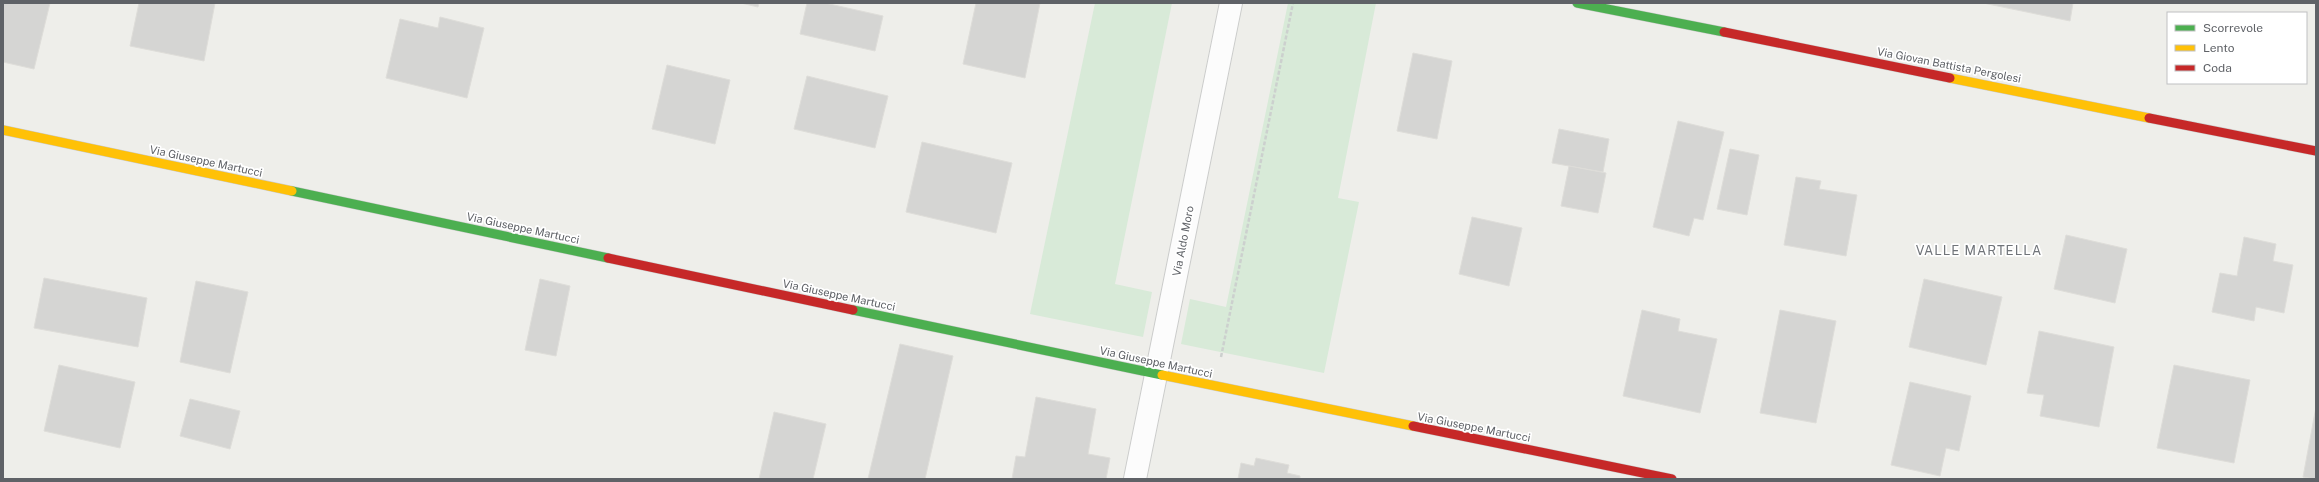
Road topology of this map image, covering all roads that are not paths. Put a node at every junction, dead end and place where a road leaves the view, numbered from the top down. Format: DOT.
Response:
graph roads {
  1 [pos="1231,3"];
  2 [pos="1577,3"];
  3 [pos="3,130"];
  4 [pos="2316,151"];
  5 [pos="1156,374"];
  6 [pos="1134,479"];
  7 [pos="1672,479"];
  1 -- 5 [label="street, Via Aldo Moro"];
  2 -- 4 [label="street, Via Giovan Battista Pergolesi"];
  3 -- 5 [label="street, Via Giuseppe Martucci"];
  5 -- 6 [label="street, Via Aldo Moro"];
  5 -- 7 [label="street, Via Giuseppe Martucci"];
}
